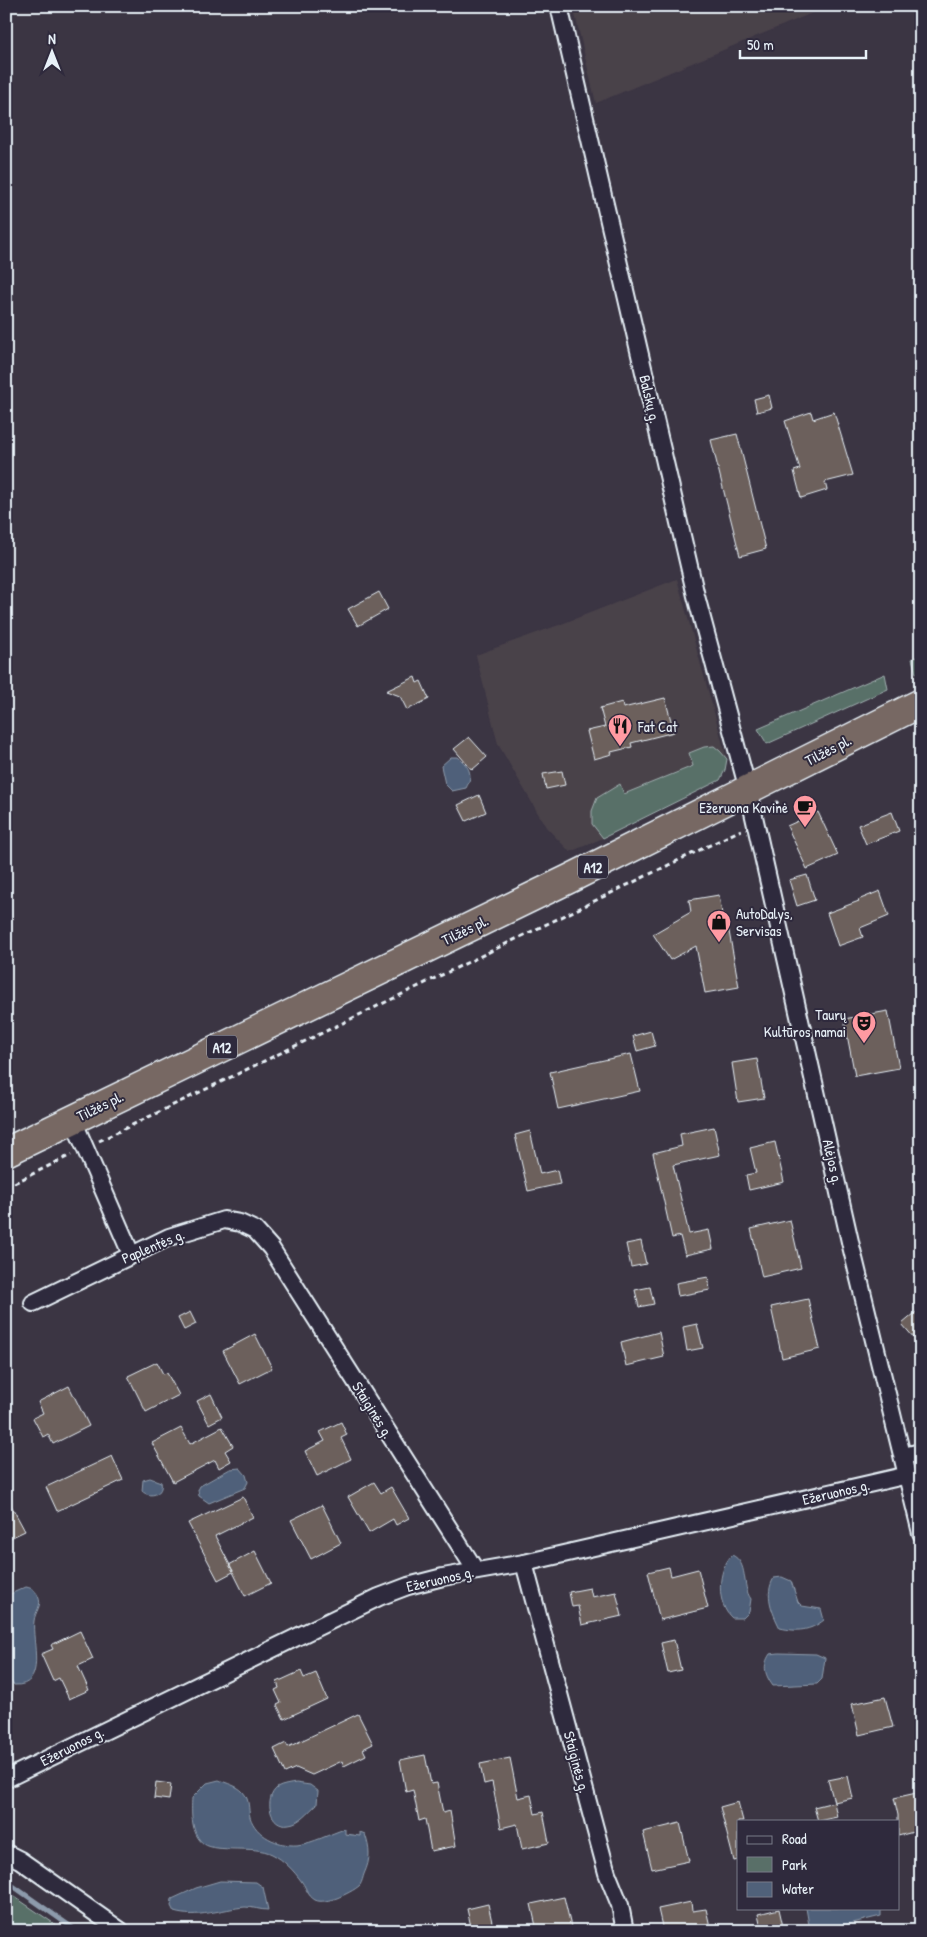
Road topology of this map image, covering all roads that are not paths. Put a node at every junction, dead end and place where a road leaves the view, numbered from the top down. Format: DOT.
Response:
graph roads {
  1 [pos="559,6"];
  2 [pos="921,703"];
  3 [pos="748,790"];
  4 [pos="73,1120"];
  5 [pos="6,1152"];
  6 [pos="271,1248"];
  7 [pos="131,1254"];
  8 [pos="33,1303"];
  9 [pos="921,1452"];
  10 [pos="903,1456"];
  11 [pos="908,1475"];
  12 [pos="921,1533"];
  13 [pos="524,1563"];
  14 [pos="476,1571"];
  15 [pos="6,1779"];
  16 [pos="6,1853"];
  17 [pos="120,1931"];
  18 [pos="625,1931"];
  1 -- 3 [label="street, Balskų g."];
  2 -- 3 [label="highway, Tilžės pl. / A12"];
  3 -- 4 [label="highway, Tilžės pl. / A12"];
  3 -- 10 [label="street, Alėjos g."];
  4 -- 5 [label="highway, Tilžės pl. / A12"];
  4 -- 7 [label="street"];
  6 -- 7 [label="street, Paplentės g."];
  6 -- 14 [label="street, Staiginės g."];
  7 -- 8 [label="street, Paplentės g."];
  9 -- 10 [label="street"];
  10 -- 11 [label="street, Alėjos g."];
  11 -- 12 [label="street, Alėjos g."];
  11 -- 13 [label="street, Ežeruonos g."];
  13 -- 14 [label="street, Ežeruonos g."];
  13 -- 18 [label="street, Staiginės g."];
  14 -- 15 [label="street, Ežeruonos g."];
  16 -- 17 [label="street"];
}
